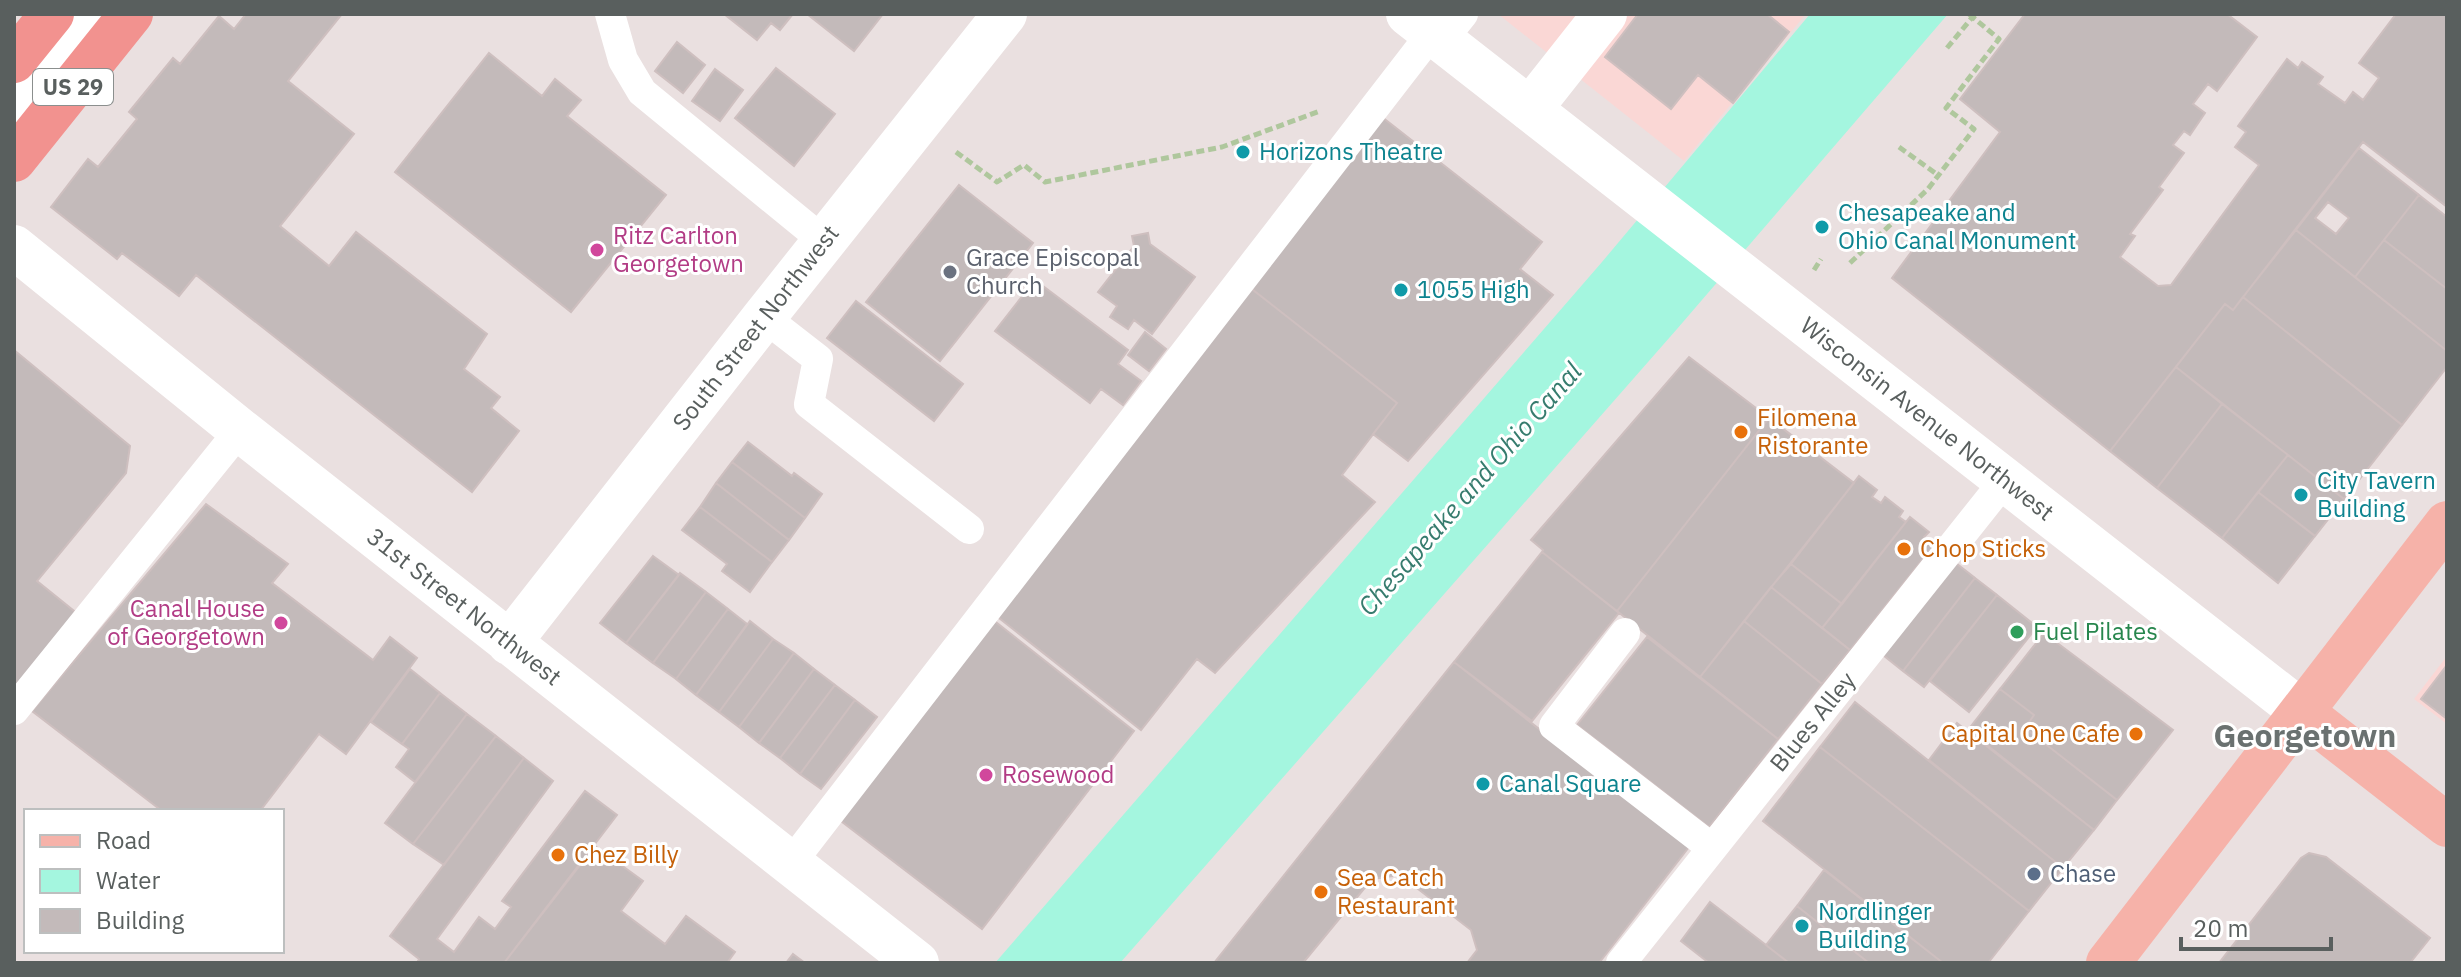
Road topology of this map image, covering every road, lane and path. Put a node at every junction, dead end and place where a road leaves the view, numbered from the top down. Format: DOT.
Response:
graph roads {
  1 [pos="52,14"];
  2 [pos="95,14"];
  3 [pos="131,14"];
  4 [pos="610,14"];
  5 [pos="1005,14"];
  6 [pos="1605,14"];
  7 [pos="1969,14"];
  8 [pos="1975,14"];
  9 [pos="1436,25"];
  10 [pos="1947,48"];
  11 [pos="14,61"];
  12 [pos="1530,109"];
  13 [pos="1322,110"];
  14 [pos="14,115"];
  15 [pos="1899,147"];
  16 [pos="955,152"];
  17 [pos="14,160"];
  18 [pos="1938,175"];
  19 [pos="825,242"];
  20 [pos="14,247"];
  21 [pos="1821,259"];
  22 [pos="1850,263"];
  23 [pos="1812,275"];
  24 [pos="764,317"];
  25 [pos="240,430"];
  26 [pos="2005,480"];
  27 [pos="2447,523"];
  28 [pos="969,529"];
  29 [pos="1625,633"];
  30 [pos="509,643"];
  31 [pos="14,710"];
  32 [pos="2302,712"];
  33 [pos="2447,825"];
  34 [pos="1712,848"];
  35 [pos="791,863"];
  36 [pos="917,963"];
  37 [pos="1621,963"];
  38 [pos="2108,963"];
  1 -- 11 [label="highway, US 29"];
  2 -- 14 [label="street"];
  3 -- 17 [label="highway, US 29"];
  4 -- 19 [label="lane"];
  5 -- 19 [label="street, South Street Northwest"];
  6 -- 12 [label="street"];
  7 -- 18 [label="path"];
  8 -- 10 [label="path"];
  9 -- 12 [label="street, Wisconsin Avenue Northwest"];
  9 -- 35 [label="lane"];
  12 -- 26 [label="street, Wisconsin Avenue Northwest"];
  13 -- 16 [label="path"];
  15 -- 18 [label="path"];
  18 -- 22 [label="path"];
  19 -- 24 [label="street, South Street Northwest"];
  20 -- 25 [label="street, 31st Street Northwest"];
  21 -- 23 [label="path"];
  24 -- 28 [label="lane"];
  24 -- 30 [label="street, South Street Northwest"];
  25 -- 30 [label="street, 31st Street Northwest"];
  25 -- 31 [label="lane"];
  26 -- 32 [label="street, Wisconsin Avenue Northwest"];
  26 -- 34 [label="lane, Blues Alley"];
  27 -- 32 [label="main road"];
  29 -- 34 [label="lane"];
  30 -- 35 [label="street, 31st Street Northwest"];
  32 -- 33 [label="main road, Wisconsin Avenue Northwest"];
  32 -- 38 [label="main road"];
  34 -- 37 [label="lane, Blues Alley"];
  35 -- 36 [label="street, 31st Street Northwest"];
}
